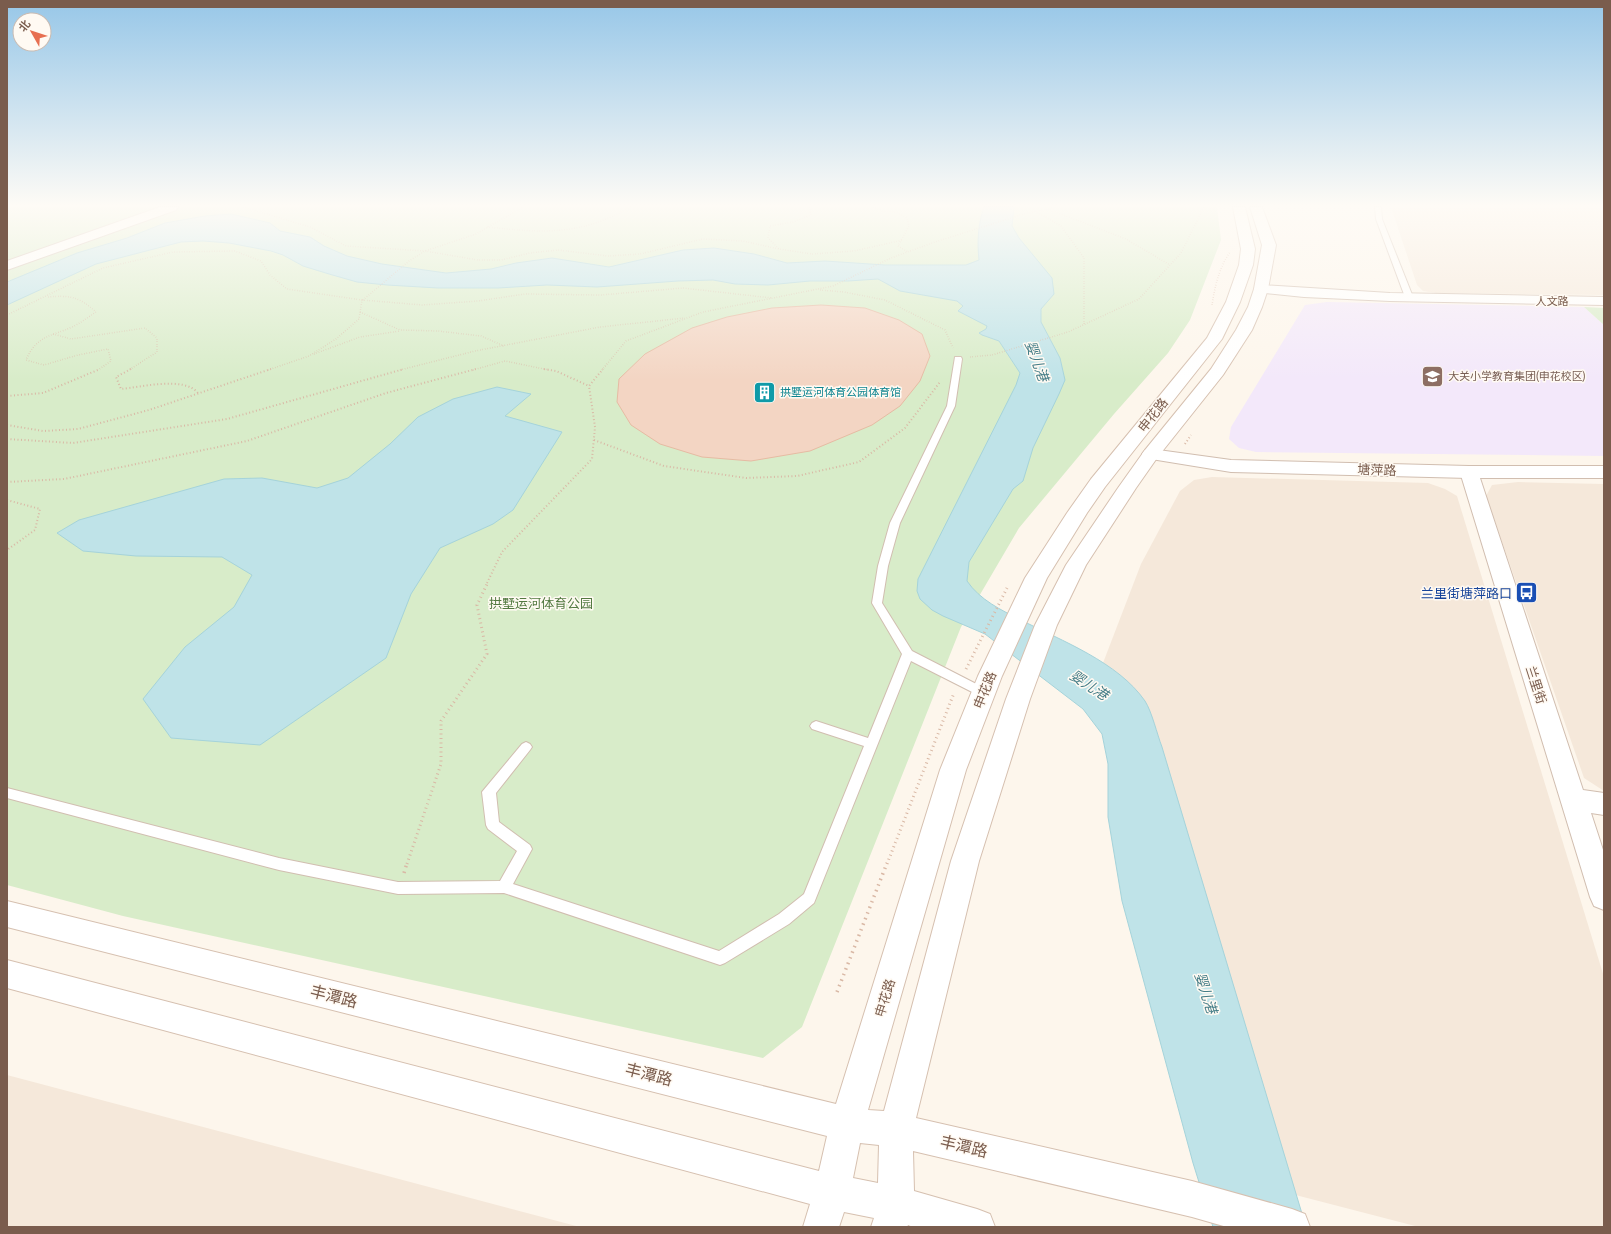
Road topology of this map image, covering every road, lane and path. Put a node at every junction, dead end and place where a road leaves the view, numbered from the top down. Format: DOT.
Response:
graph roads {
  1 [pos="118,265"];
  2 [pos="263,265"];
  3 [pos="405,265"];
  4 [pos="877,265"];
  5 [pos="1084,265"];
  6 [pos="1223,265"];
  7 [pos="1246,265"];
  8 [pos="1266,265"];
  9 [pos="1397,265"];
  10 [pos="1170,266"];
  11 [pos="816,289"];
  12 [pos="1261,289"];
  13 [pos="45,297"];
  14 [pos="1409,297"];
  15 [pos="776,298"];
  16 [pos="362,300"];
  17 [pos="1604,301"];
  18 [pos="1212,308"];
  19 [pos="360,312"];
  20 [pos="7,315"];
  21 [pos="689,317"];
  22 [pos="1084,324"];
  23 [pos="400,330"];
  24 [pos="53,334"];
  25 [pos="504,346"];
  26 [pos="309,356"];
  27 [pos="958,359"];
  28 [pos="589,386"];
  29 [pos="198,393"];
  30 [pos="7,396"];
  31 [pos="7,425"];
  32 [pos="7,439"];
  33 [pos="594,440"];
  34 [pos="1151,454"];
  35 [pos="1469,472"];
  36 [pos="1604,472"];
  37 [pos="7,482"];
  38 [pos="7,500"];
  39 [pos="7,550"];
  40 [pos="1008,586"];
  41 [pos="908,654"];
  42 [pos="977,677"];
  43 [pos="816,726"];
  44 [pos="872,744"];
  45 [pos="526,747"];
  46 [pos="7,793"];
  47 [pos="1572,799"];
  48 [pos="1604,804"];
  49 [pos="504,887"];
  50 [pos="398,888"];
  51 [pos="1604,897"];
  52 [pos="7,914"];
  53 [pos="7,974"];
  54 [pos="837,992"];
  55 [pos="847,1124"];
  56 [pos="896,1130"];
  57 [pos="832,1192"];
  58 [pos="892,1216"];
  59 [pos="821,1227"];
  60 [pos="977,1227"];
  61 [pos="1292,1227"];
  1 -- 13 [label="path"];
  2 -- 16 [label="path"];
  3 -- 16 [label="path"];
  4 -- 11 [label="path"];
  5 -- 22 [label="path"];
  6 -- 18 [label="path"];
  7 -- 42 [label="main road, 申花路"];
  8 -- 12 [label="main road, 申花路"];
  9 -- 14 [label="lane"];
  10 -- 22 [label="path"];
  11 -- 15 [label="path"];
  11 -- 27 [label="path"];
  12 -- 14 [label="main road, 人文路"];
  12 -- 34 [label="main road, 申花路"];
  13 -- 20 [label="path"];
  13 -- 24 [label="path"];
  14 -- 17 [label="main road, 人文路"];
  15 -- 16 [label="path"];
  15 -- 21 [label="path"];
  16 -- 19 [label="path"];
  19 -- 23 [label="path"];
  19 -- 26 [label="path"];
  21 -- 25 [label="path"];
  21 -- 28 [label="path"];
  22 -- 27 [label="path"];
  23 -- 25 [label="path"];
  23 -- 26 [label="path"];
  24 -- 29 [label="path"];
  24 -- 30 [label="path"];
  25 -- 32 [label="path"];
  26 -- 29 [label="path"];
  27 -- 33 [label="path"];
  27 -- 41 [label="lane"];
  28 -- 33 [label="path"];
  28 -- 37 [label="path"];
  29 -- 31 [label="path"];
  33 -- 50 [label="path"];
  34 -- 35 [label="main road, 塘萍路"];
  34 -- 56 [label="main road, 申花路"];
  35 -- 36 [label="main road, 塘萍路"];
  35 -- 47 [label="main road, 兰里街"];
  38 -- 39 [label="path"];
  40 -- 42 [label="path"];
  41 -- 42 [label="lane"];
  41 -- 44 [label="lane"];
  42 -- 54 [label="path"];
  42 -- 55 [label="main road, 申花路"];
  43 -- 44 [label="lane"];
  44 -- 49 [label="lane"];
  45 -- 49 [label="lane"];
  46 -- 50 [label="lane"];
  47 -- 48 [label="main road"];
  47 -- 51 [label="main road, 兰里街"];
  49 -- 50 [label="lane"];
  52 -- 55 [label="main road, 丰潭路"];
  53 -- 57 [label="main road"];
  55 -- 56 [label="main road, 丰潭路"];
  55 -- 57 [label="main road, 申花路"];
  56 -- 58 [label="main road, 申花路"];
  56 -- 61 [label="main road, 丰潭路"];
  57 -- 58 [label="main road"];
  57 -- 59 [label="main road, 申花路"];
  58 -- 60 [label="main road"];
}
